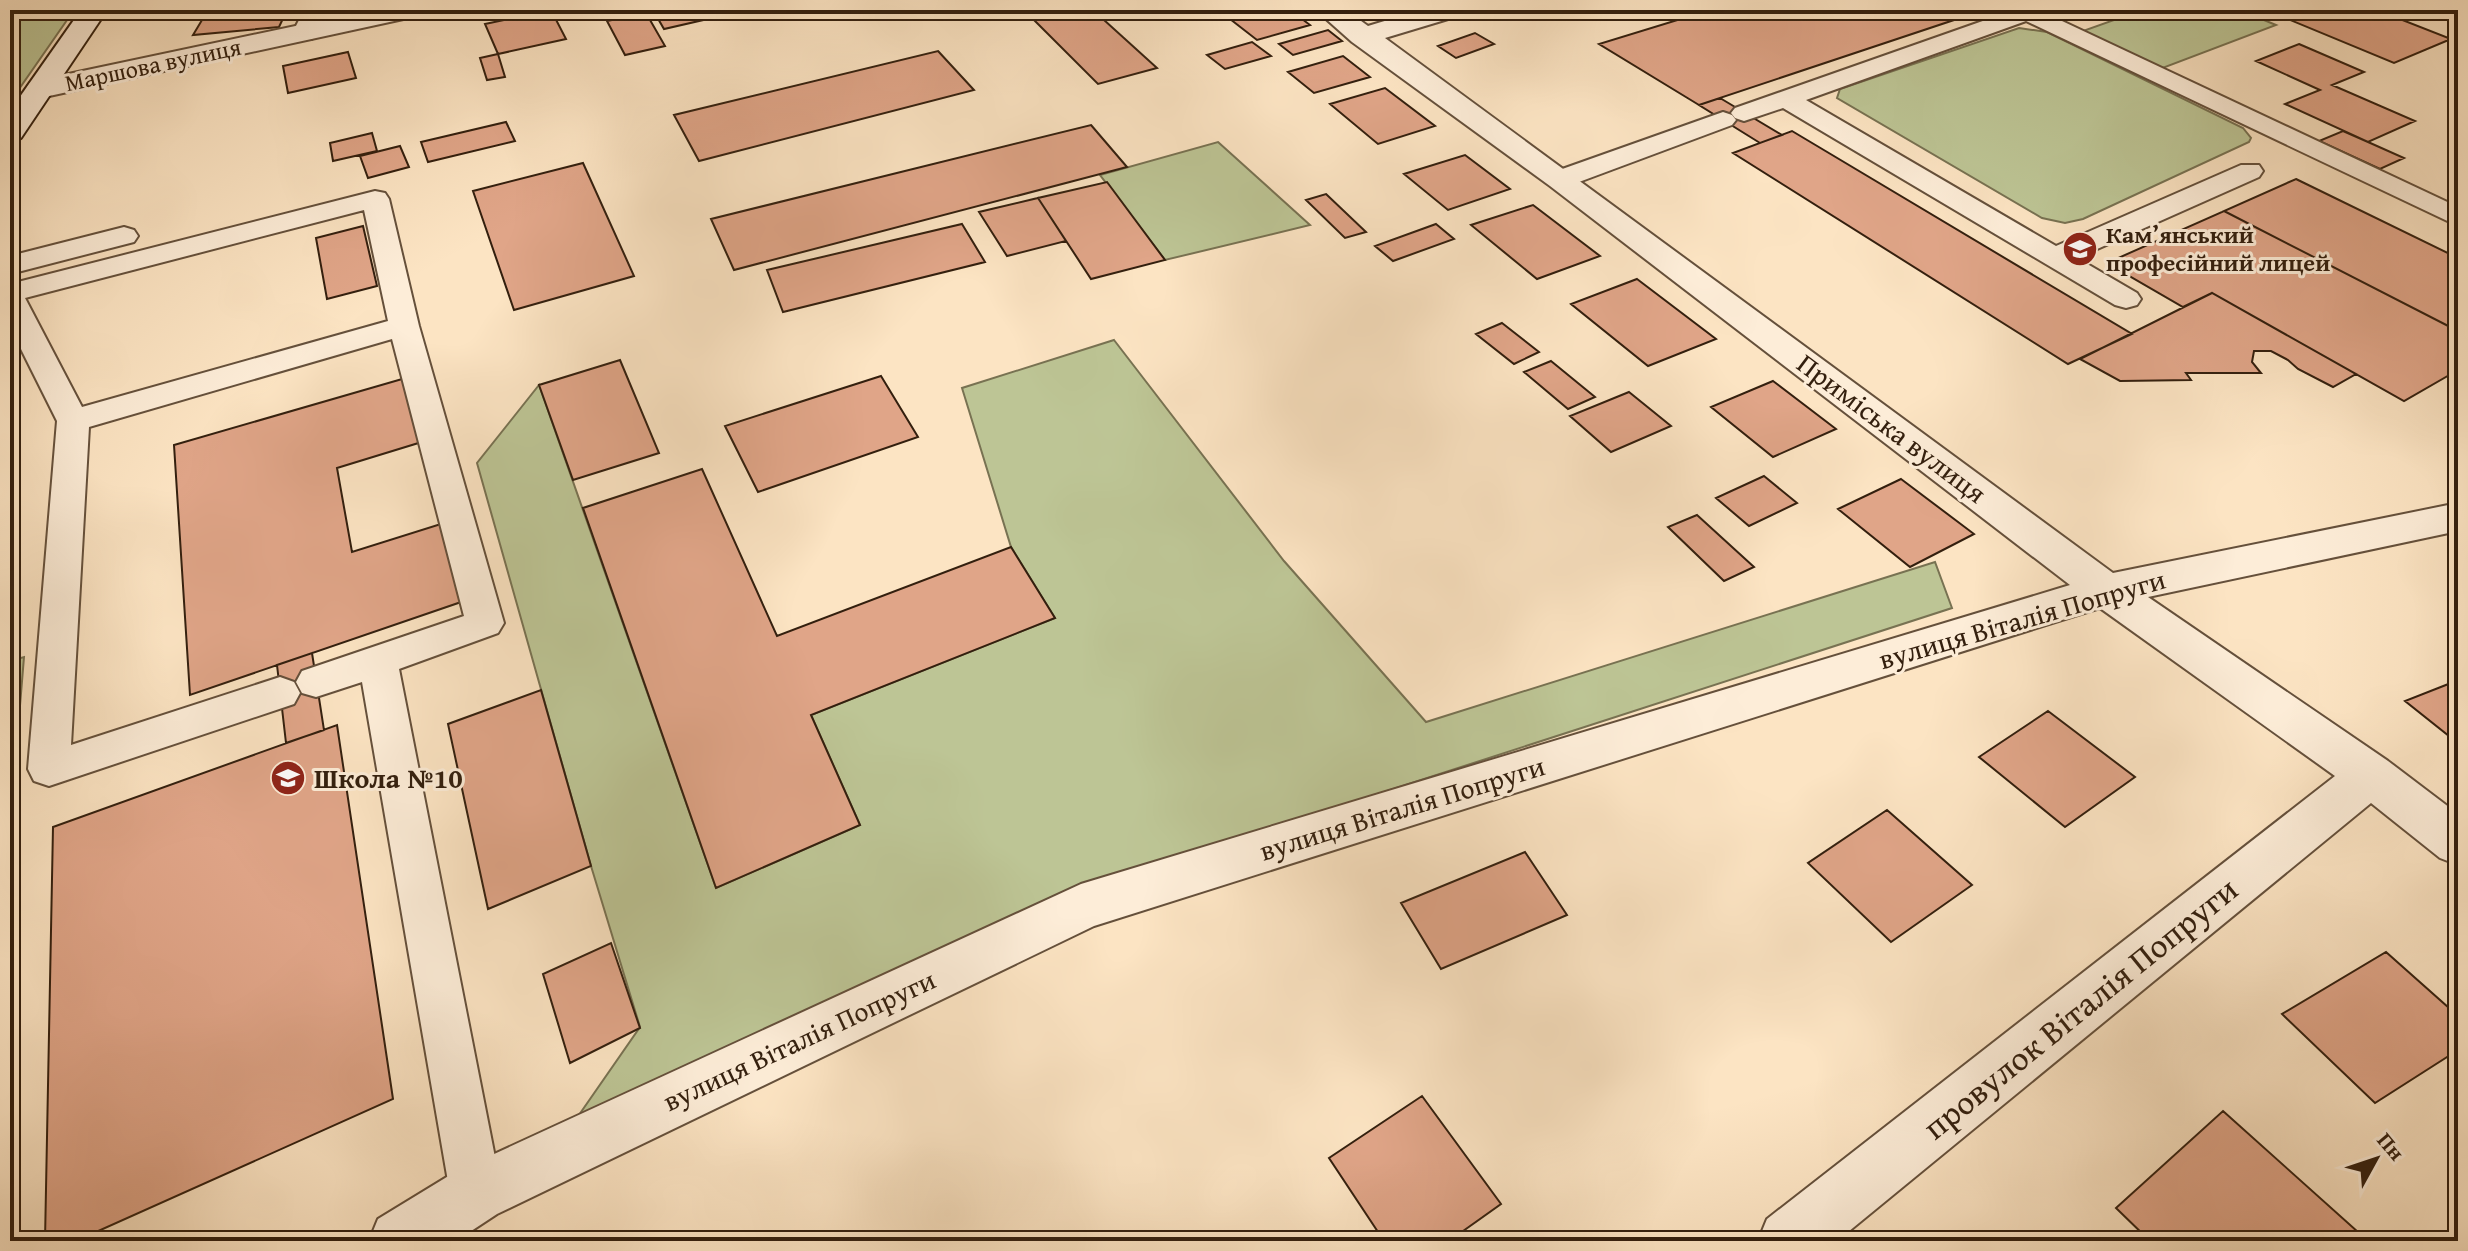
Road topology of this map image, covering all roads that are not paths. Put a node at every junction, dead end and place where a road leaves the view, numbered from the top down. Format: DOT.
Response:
graph roads {
  1 [pos="94,10"];
  2 [pos="408,10"];
  3 [pos="1329,10"];
  4 [pos="1449,10"];
  5 [pos="2031,12"];
  6 [pos="310,22"];
  7 [pos="1362,36"];
  8 [pos="40,89"];
  9 [pos="1785,98"];
  10 [pos="10,132"];
  11 [pos="2250,171"];
  12 [pos="1561,179"];
  13 [pos="375,199"];
  14 [pos="2458,218"];
  15 [pos="2054,257"];
  16 [pos="10,265"];
  17 [pos="10,295"];
  18 [pos="2126,299"];
  19 [pos="404,326"];
  20 [pos="73,421"];
  21 [pos="2458,517"];
  22 [pos="2106,590"];
  23 [pos="378,661"];
  24 [pos="2371,775"];
  25 [pos="2458,843"];
  26 [pos="476,1193"];
  27 [pos="400,1241"];
  28 [pos="1789,1241"];
  1 -- 8 [label="street"];
  2 -- 6 [label="street, Маршова вулиця"];
  3 -- 7 [label="street, Приміська вулиця"];
  4 -- 7 [label="street"];
  5 -- 9 [label="lane"];
  5 -- 14 [label="lane"];
  6 -- 8 [label="street, Маршова вулиця"];
  7 -- 12 [label="street, Приміська вулиця"];
  8 -- 10 [label="street"];
  9 -- 12 [label="lane"];
  9 -- 15 [label="lane"];
  11 -- 15 [label="lane"];
  12 -- 22 [label="street, Приміська вулиця"];
  13 -- 16 [label="lane"];
  13 -- 17 [label="lane"];
  13 -- 19 [label="lane"];
  15 -- 18 [label="lane"];
  17 -- 20 [label="lane"];
  19 -- 20 [label="lane"];
  19 -- 23 [label="lane"];
  20 -- 23 [label="lane"];
  21 -- 22 [label="street, вулиця Віталія Попруги"];
  22 -- 24 [label="street, Приміська вулиця"];
  22 -- 26 [label="street, вулиця Віталія Попруги"];
  23 -- 26 [label="lane"];
  24 -- 25 [label="street, Приміська вулиця"];
  24 -- 28 [label="street, провулок Віталія Попруги"];
  26 -- 27 [label="street, вулиця Віталія Попруги"];
}
